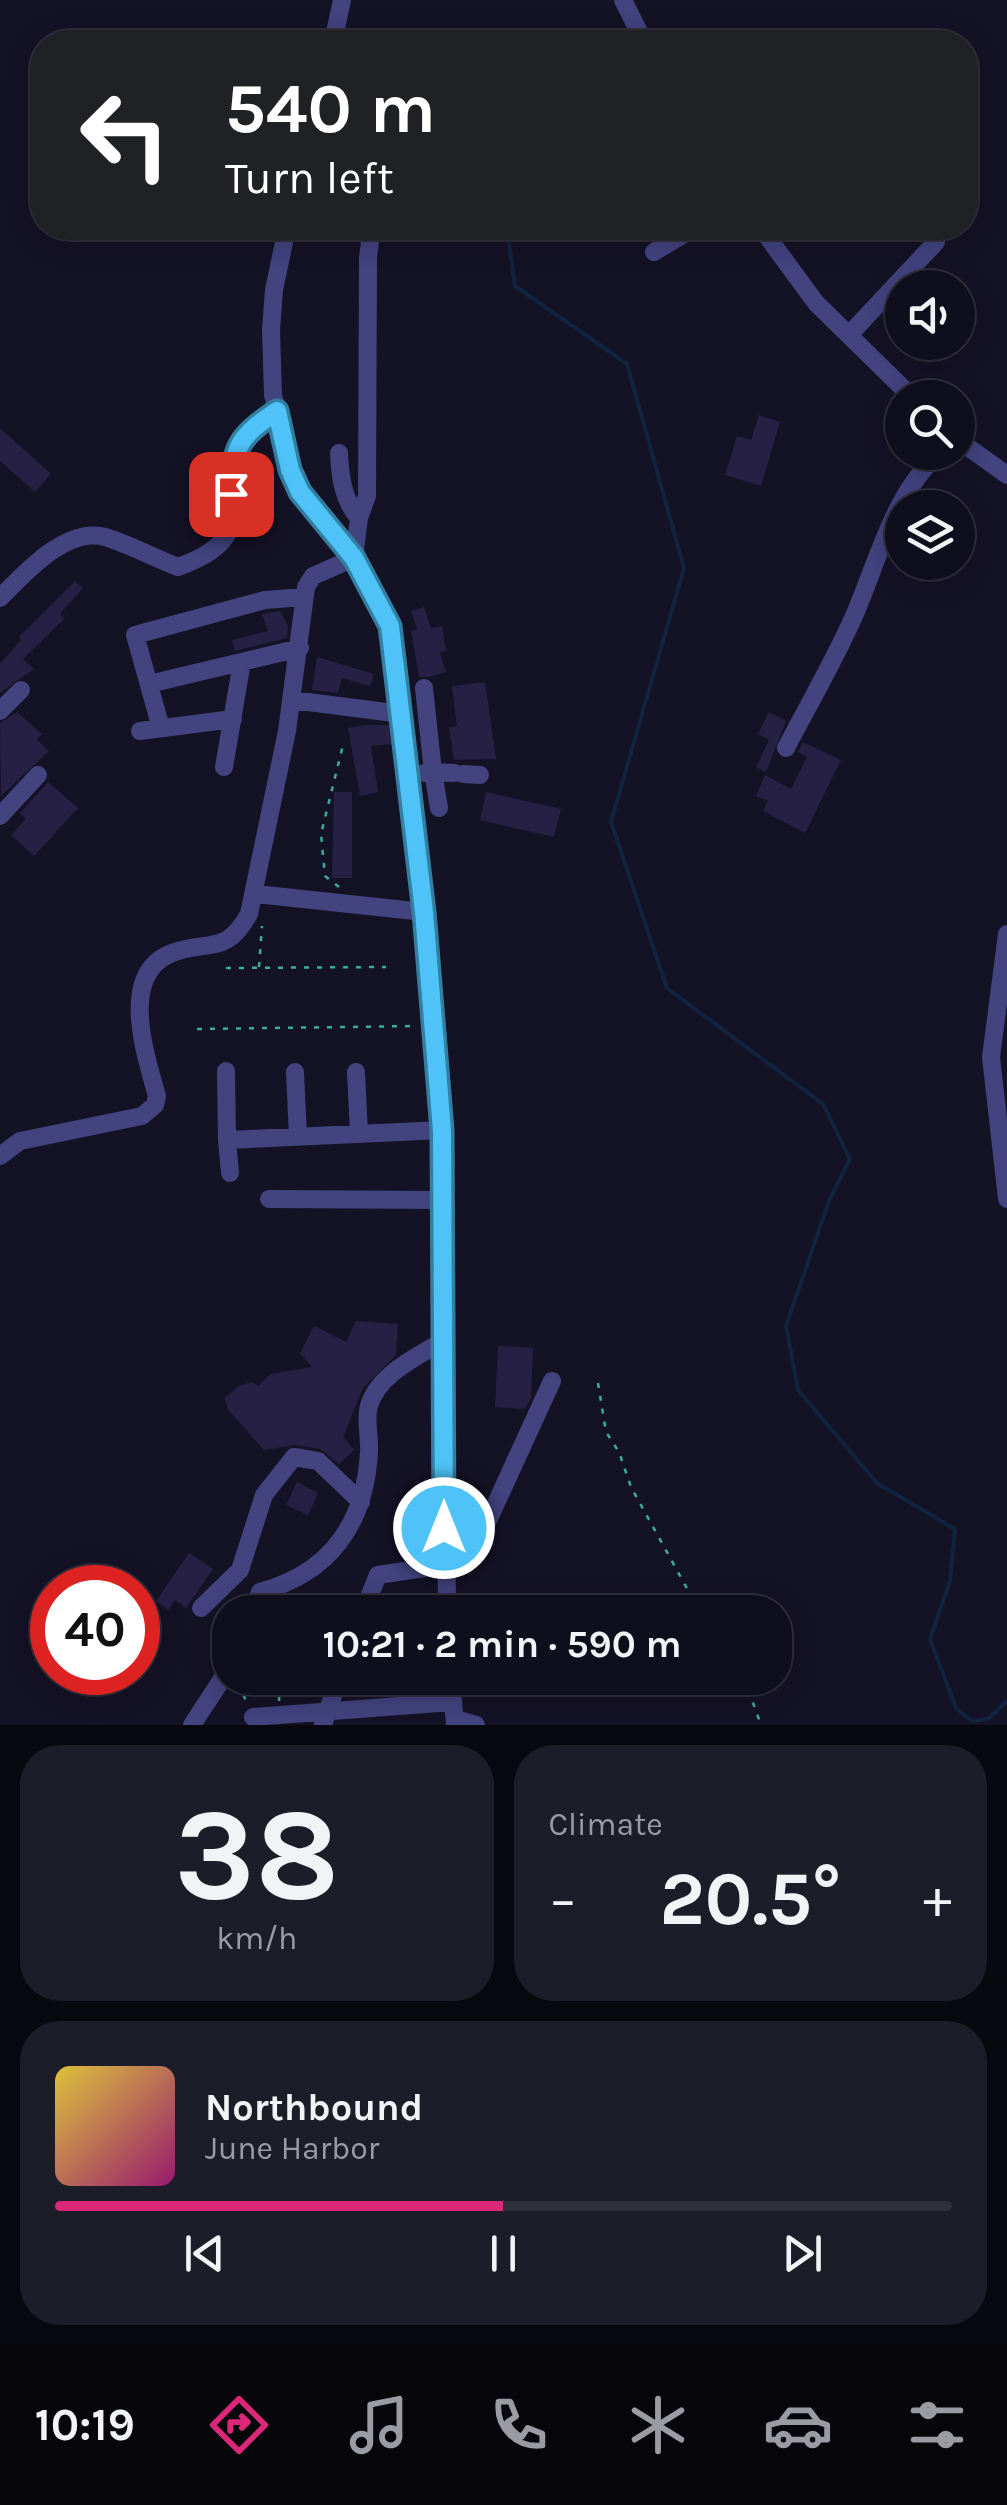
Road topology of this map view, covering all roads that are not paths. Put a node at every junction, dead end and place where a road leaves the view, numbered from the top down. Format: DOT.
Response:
graph roads {
  1 [pos="342,0"];
  2 [pos="622,0"];
  3 [pos="336,30"];
  4 [pos="638,30"];
  5 [pos="284,240"];
  6 [pos="370,240"];
  7 [pos="674,240"];
  8 [pos="770,240"];
  9 [pos="936,242"];
  10 [pos="654,252"];
  11 [pos="849,335"];
  12 [pos="895,380"];
  13 [pos="277,411"];
  14 [pos="975,452"];
  15 [pos="339,453"];
  16 [pos="923,470"];
  17 [pos="1007,475"];
  18 [pos="359,518"];
  19 [pos="354,558"];
  20 [pos="304,596"];
  21 [pos="0,598"];
  22 [pos="300,648"];
  23 [pos="242,662"];
  24 [pos="149,684"];
  25 [pos="424,688"];
  26 [pos="22,690"];
  27 [pos="292,700"];
  28 [pos="0,710"];
  29 [pos="402,714"];
  30 [pos="233,719"];
  31 [pos="162,728"];
  32 [pos="140,731"];
  33 [pos="786,748"];
  34 [pos="224,767"];
  35 [pos="433,772"];
  36 [pos="466,774"];
  37 [pos="409,775"];
  38 [pos="38,776"];
  39 [pos="439,808"];
  40 [pos="0,816"];
  41 [pos="260,894"];
  42 [pos="424,912"];
  43 [pos="1007,934"];
  44 [pos="226,1071"];
  45 [pos="294,1072"];
  46 [pos="356,1072"];
  47 [pos="442,1130"];
  48 [pos="359,1134"];
  49 [pos="298,1137"];
  50 [pos="227,1140"];
  51 [pos="0,1156"];
  52 [pos="230,1173"];
  53 [pos="269,1198"];
  54 [pos="1007,1198"];
  55 [pos="443,1200"];
  56 [pos="443,1341"];
  57 [pos="552,1382"];
  58 [pos="361,1502"];
  59 [pos="445,1565"];
  60 [pos="240,1570"];
  61 [pos="260,1592"];
  62 [pos="259,1595"];
  63 [pos="370,1595"];
  64 [pos="446,1595"];
  65 [pos="200,1608"];
  66 [pos="212,1694"];
  67 [pos="454,1715"];
  68 [pos="253,1717"];
  69 [pos="326,1718"];
  70 [pos="192,1725"];
  71 [pos="476,1725"];
  1 -- 3 [label="street"];
  2 -- 4 [label="street"];
  5 -- 13 [label="street"];
  6 -- 18 [label="street"];
  7 -- 10 [label="street"];
  8 -- 11 [label="street"];
  9 -- 11 [label="street"];
  11 -- 12 [label="street"];
  13 -- 19 [label="street"];
  13 -- 21 [label="street"];
  14 -- 17 [label="street"];
  15 -- 18 [label="street"];
  16 -- 33 [label="street"];
  18 -- 19 [label="street"];
  19 -- 20 [label="street"];
  19 -- 29 [label="street"];
  20 -- 22 [label="street"];
  20 -- 24 [label="street"];
  22 -- 23 [label="street"];
  22 -- 27 [label="street"];
  23 -- 24 [label="street"];
  23 -- 30 [label="street"];
  24 -- 31 [label="street"];
  25 -- 35 [label="street"];
  26 -- 28 [label="street"];
  27 -- 29 [label="street"];
  27 -- 41 [label="street"];
  29 -- 37 [label="street"];
  30 -- 31 [label="street"];
  30 -- 34 [label="street"];
  31 -- 32 [label="street"];
  35 -- 36 [label="street"];
  35 -- 37 [label="street"];
  35 -- 39 [label="street"];
  37 -- 42 [label="street"];
  38 -- 40 [label="street"];
  41 -- 42 [label="street"];
  41 -- 51 [label="street"];
  42 -- 47 [label="street"];
  43 -- 54 [label="street"];
  44 -- 50 [label="street"];
  45 -- 49 [label="street"];
  46 -- 48 [label="street"];
  47 -- 48 [label="street"];
  47 -- 55 [label="street"];
  48 -- 49 [label="street"];
  49 -- 50 [label="street"];
  50 -- 52 [label="street"];
  53 -- 55 [label="street"];
  55 -- 56 [label="street"];
  56 -- 58 [label="street"];
  56 -- 59 [label="street"];
  57 -- 59 [label="street"];
  58 -- 60 [label="street"];
  58 -- 61 [label="street"];
  59 -- 63 [label="street"];
  59 -- 64 [label="street"];
  60 -- 61 [label="street"];
  60 -- 65 [label="street"];
  61 -- 62 [label="street"];
  66 -- 70 [label="street"];
  67 -- 69 [label="street"];
  67 -- 71 [label="street"];
  68 -- 69 [label="street"];
}
